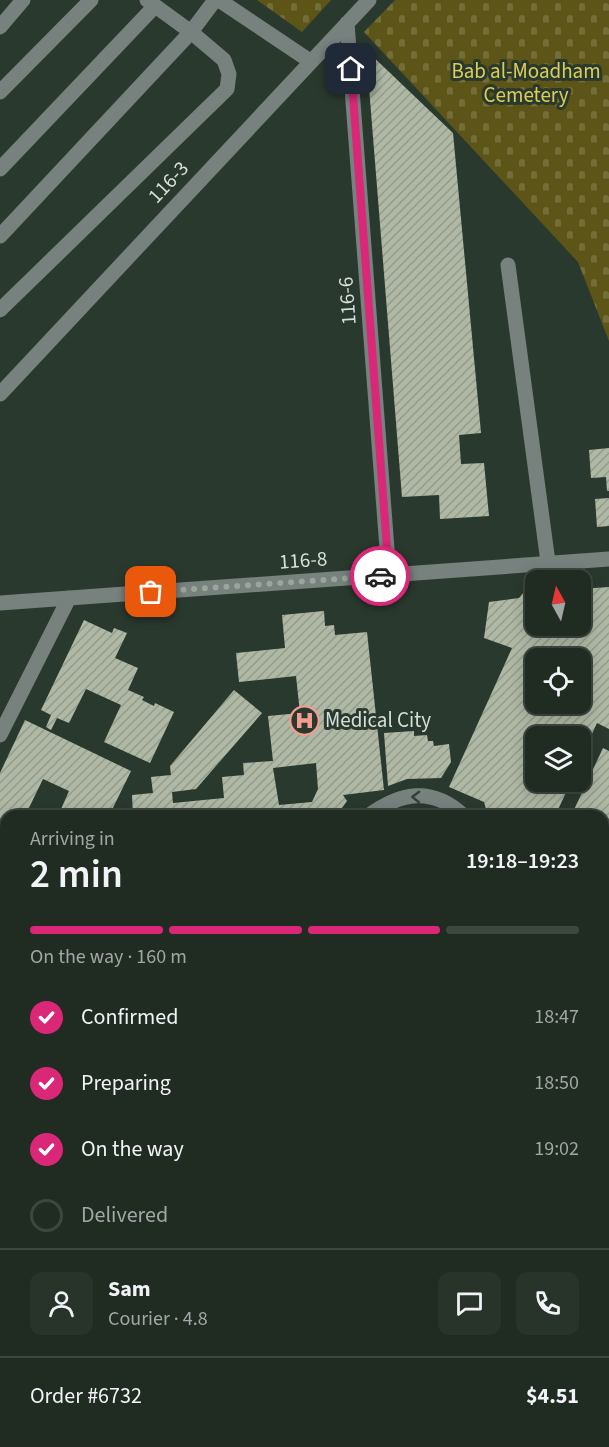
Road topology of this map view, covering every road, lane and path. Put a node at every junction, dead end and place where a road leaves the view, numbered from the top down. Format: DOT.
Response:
graph roads {
  1 [pos="23,0"];
  2 [pos="91,0"];
  3 [pos="217,0"];
  4 [pos="369,0"];
  5 [pos="151,3"];
  6 [pos="347,23"];
  7 [pos="0,27"];
  8 [pos="191,32"];
  9 [pos="310,61"];
  10 [pos="0,92"];
  11 [pos="0,169"];
  12 [pos="0,236"];
  13 [pos="508,265"];
  14 [pos="0,310"];
  15 [pos="0,394"];
  16 [pos="609,559"];
  17 [pos="548,562"];
  18 [pos="389,575"];
  19 [pos="69,598"];
  20 [pos="0,603"];
  21 [pos="0,735"];
  22 [pos="376,810"];
  23 [pos="458,810"];
  1 -- 7 [label="street"];
  2 -- 10 [label="street"];
  3 -- 8 [label="street"];
  3 -- 9 [label="street"];
  4 -- 6 [label="street, 116-3"];
  5 -- 8 [label="street"];
  5 -- 11 [label="street"];
  6 -- 9 [label="street, 116-3"];
  6 -- 18 [label="street, 116-6"];
  8 -- 12 [label="street"];
  8 -- 14 [label="street"];
  9 -- 15 [label="street, 116-3"];
  13 -- 17 [label="street"];
  16 -- 17 [label="street, 116-8"];
  17 -- 18 [label="street, 116-8"];
  18 -- 19 [label="street, 116-8"];
  19 -- 20 [label="street, 116-8"];
  19 -- 21 [label="street"];
  23 -- 22 [label="street, one-way"];
}
